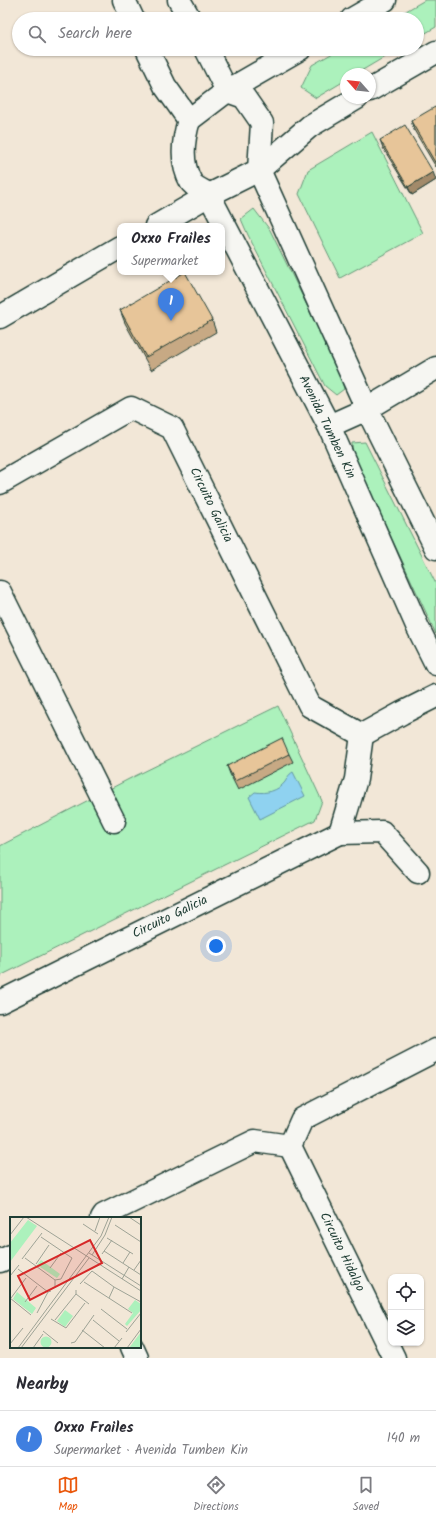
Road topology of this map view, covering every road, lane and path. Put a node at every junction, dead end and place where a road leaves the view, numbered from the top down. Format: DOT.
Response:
graph roads {
  1 [pos="124,0"];
  2 [pos="179,0"];
  3 [pos="385,0"];
  4 [pos="130,12"];
  5 [pos="186,12"];
  6 [pos="364,12"];
  7 [pos="436,52"];
  8 [pos="150,56"];
  9 [pos="210,56"];
  10 [pos="288,56"];
  11 [pos="376,87"];
  12 [pos="227,91"];
  13 [pos="347,104"];
  14 [pos="189,120"];
  15 [pos="259,170"];
  16 [pos="209,195"];
  17 [pos="161,223"];
  18 [pos="224,223"];
  19 [pos="225,226"];
  20 [pos="117,249"];
  21 [pos="0,317"];
  22 [pos="434,369"];
  23 [pos="367,408"];
  24 [pos="329,426"];
  25 [pos="0,483"];
  26 [pos="436,548"];
  27 [pos="0,592"];
  28 [pos="436,664"];
  29 [pos="436,696"];
  30 [pos="362,735"];
  31 [pos="114,822"];
  32 [pos="340,833"];
  33 [pos="418,872"];
  34 [pos="0,1002"];
  35 [pos="436,1050"];
  36 [pos="290,1146"];
  37 [pos="102,1217"];
  38 [pos="10,1256"];
  39 [pos="0,1261"];
  40 [pos="132,1348"];
  41 [pos="137,1358"];
  42 [pos="394,1358"];
  1 -- 4 [label="street"];
  2 -- 5 [label="street"];
  3 -- 6 [label="street"];
  7 -- 11 [label="street"];
  8 -- 14 [label="street"];
  9 -- 12 [label="street"];
  10 -- 12 [label="street"];
  12 -- 14 [label="street"];
  12 -- 15 [label="street"];
  13 -- 15 [label="street"];
  14 -- 16 [label="street"];
  15 -- 16 [label="street"];
  15 -- 23 [label="street"];
  16 -- 17 [label="street"];
  16 -- 18 [label="street, Avenida Tumben Kin"];
  19 -- 24 [label="street, Avenida Tumben Kin"];
  20 -- 21 [label="street"];
  22 -- 23 [label="street"];
  23 -- 24 [label="street"];
  23 -- 26 [label="street"];
  24 -- 28 [label="street, Avenida Tumben Kin"];
  25 -- 30 [label="street, Circuito Galicia"];
  27 -- 31 [label="street"];
  29 -- 30 [label="street"];
  30 -- 32 [label="street"];
  32 -- 33 [label="street, Circuito Galicia"];
  32 -- 34 [label="street, Circuito Galicia"];
  35 -- 36 [label="street"];
  36 -- 37 [label="street"];
  36 -- 42 [label="street, Circuito Hidalgo"];
  38 -- 39 [label="street"];
  40 -- 41 [label="street"];
}
